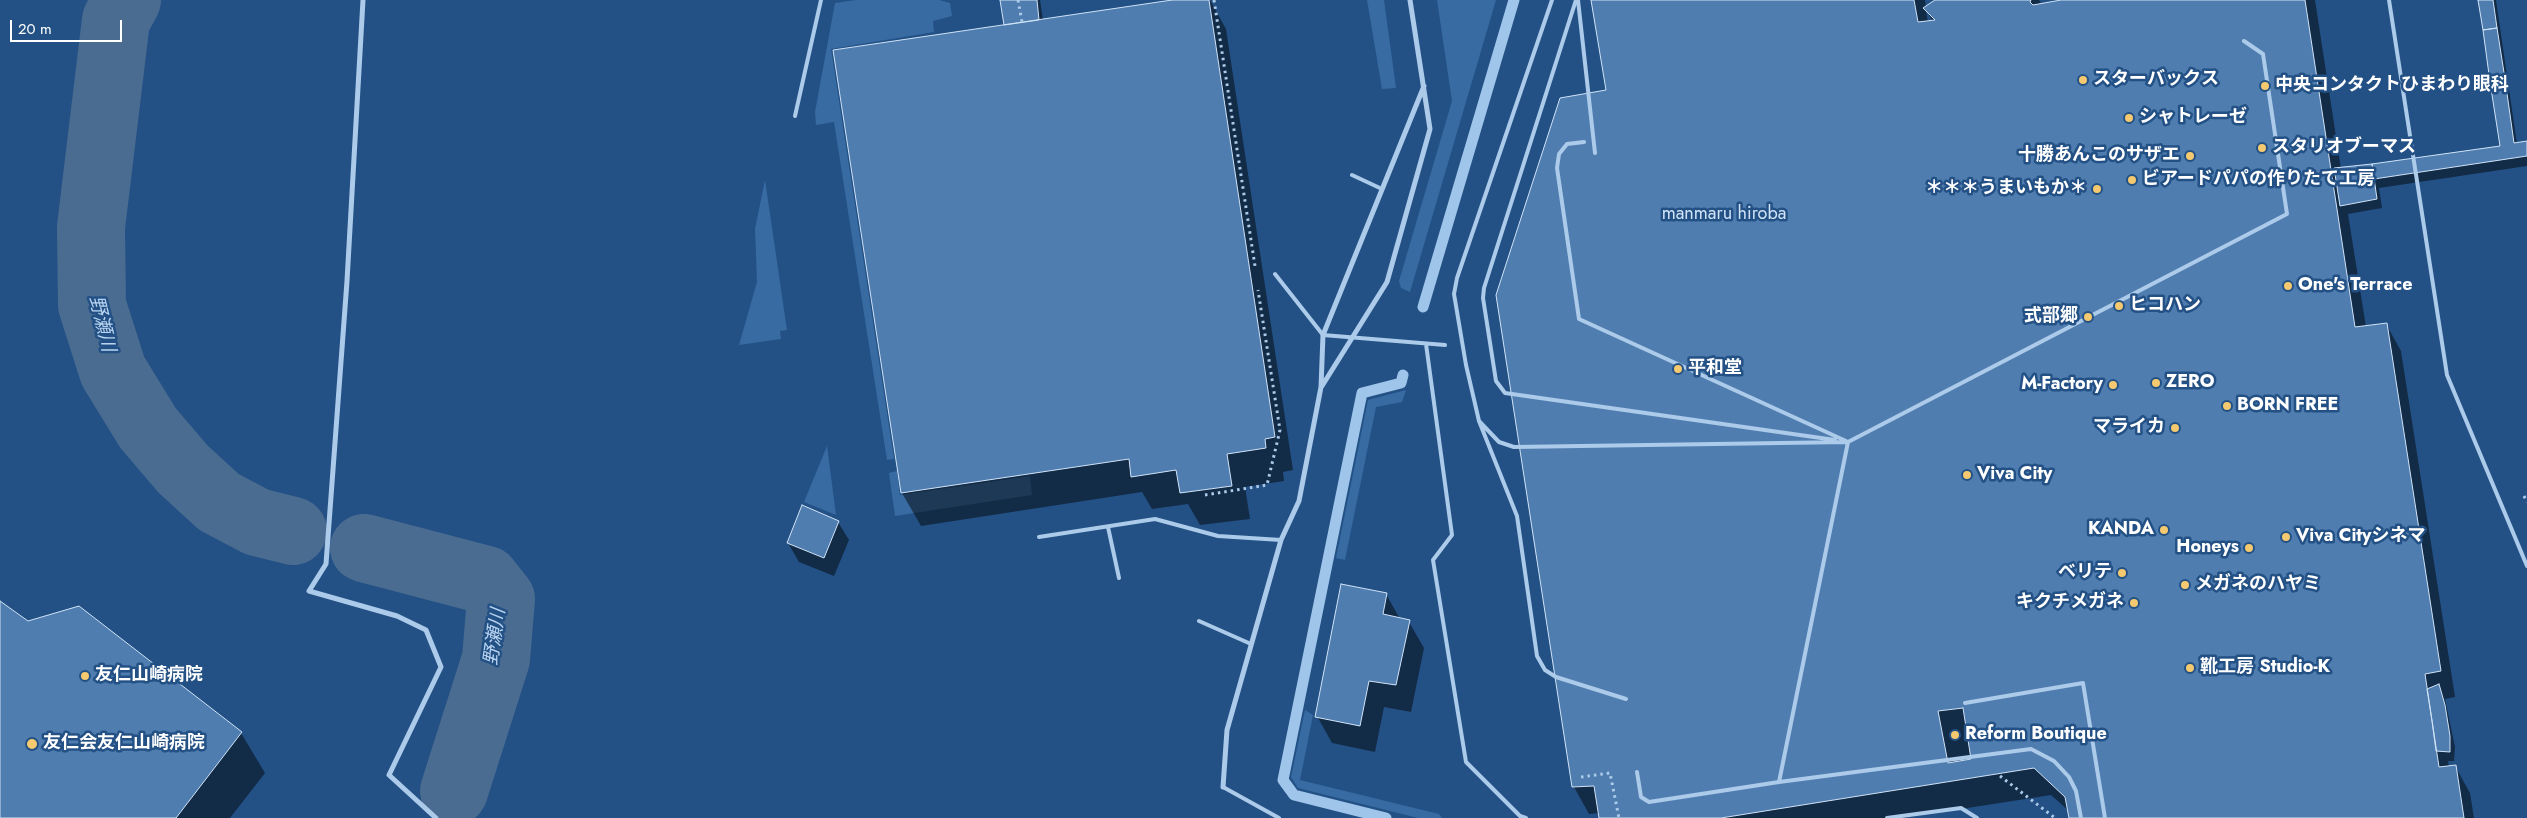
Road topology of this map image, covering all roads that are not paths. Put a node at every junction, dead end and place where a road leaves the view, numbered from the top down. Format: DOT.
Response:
graph roads {
  1 [pos="363,0"];
  2 [pos="821,0"];
  3 [pos="1410,0"];
  4 [pos="1552,0"];
  5 [pos="1577,0"];
  6 [pos="2390,0"];
  7 [pos="2244,41"];
  8 [pos="1424,86"];
  9 [pos="795,116"];
  10 [pos="1584,142"];
  11 [pos="1595,153"];
  12 [pos="1352,175"];
  13 [pos="1382,189"];
  14 [pos="1275,274"];
  15 [pos="1323,335"];
  16 [pos="1352,338"];
  17 [pos="1426,344"];
  18 [pos="1445,345"];
  19 [pos="1321,387"];
  20 [pos="1479,421"];
  21 [pos="1848,442"];
  22 [pos="1108,527"];
  23 [pos="1039,537"];
  24 [pos="1281,540"];
  25 [pos="2527,566"];
  26 [pos="1119,578"];
  27 [pos="1199,621"];
  28 [pos="1251,644"];
  29 [pos="1626,699"];
  30 [pos="1965,702"];
  31 [pos="1637,772"];
  32 [pos="1779,782"];
  33 [pos="1223,787"];
  34 [pos="436,818"];
  35 [pos="1279,818"];
  36 [pos="1526,818"];
  37 [pos="1888,818"];
  38 [pos="1977,818"];
  39 [pos="2081,818"];
  40 [pos="2105,818"];
  1 -- 34 [label="street"];
  2 -- 9 [label="lane"];
  3 -- 8 [label="street"];
  4 -- 20 [label="lane"];
  5 -- 11 [label="lane"];
  5 -- 21 [label="lane"];
  6 -- 25 [label="lane"];
  7 -- 21 [label="lane"];
  8 -- 13 [label="street"];
  8 -- 16 [label="street"];
  10 -- 21 [label="lane"];
  12 -- 13 [label="lane"];
  13 -- 15 [label="street"];
  14 -- 15 [label="lane"];
  15 -- 16 [label="lane"];
  15 -- 19 [label="street"];
  16 -- 17 [label="lane"];
  16 -- 19 [label="street"];
  17 -- 18 [label="lane"];
  17 -- 36 [label="lane"];
  19 -- 24 [label="street"];
  20 -- 21 [label="lane"];
  20 -- 29 [label="lane"];
  21 -- 32 [label="lane"];
  22 -- 23 [label="lane"];
  22 -- 24 [label="lane"];
  22 -- 26 [label="lane"];
  24 -- 28 [label="street"];
  27 -- 28 [label="lane"];
  28 -- 33 [label="street"];
  30 -- 40 [label="lane"];
  31 -- 32 [label="lane"];
  32 -- 39 [label="lane"];
  33 -- 35 [label="lane"];
  37 -- 38 [label="lane"];
}
